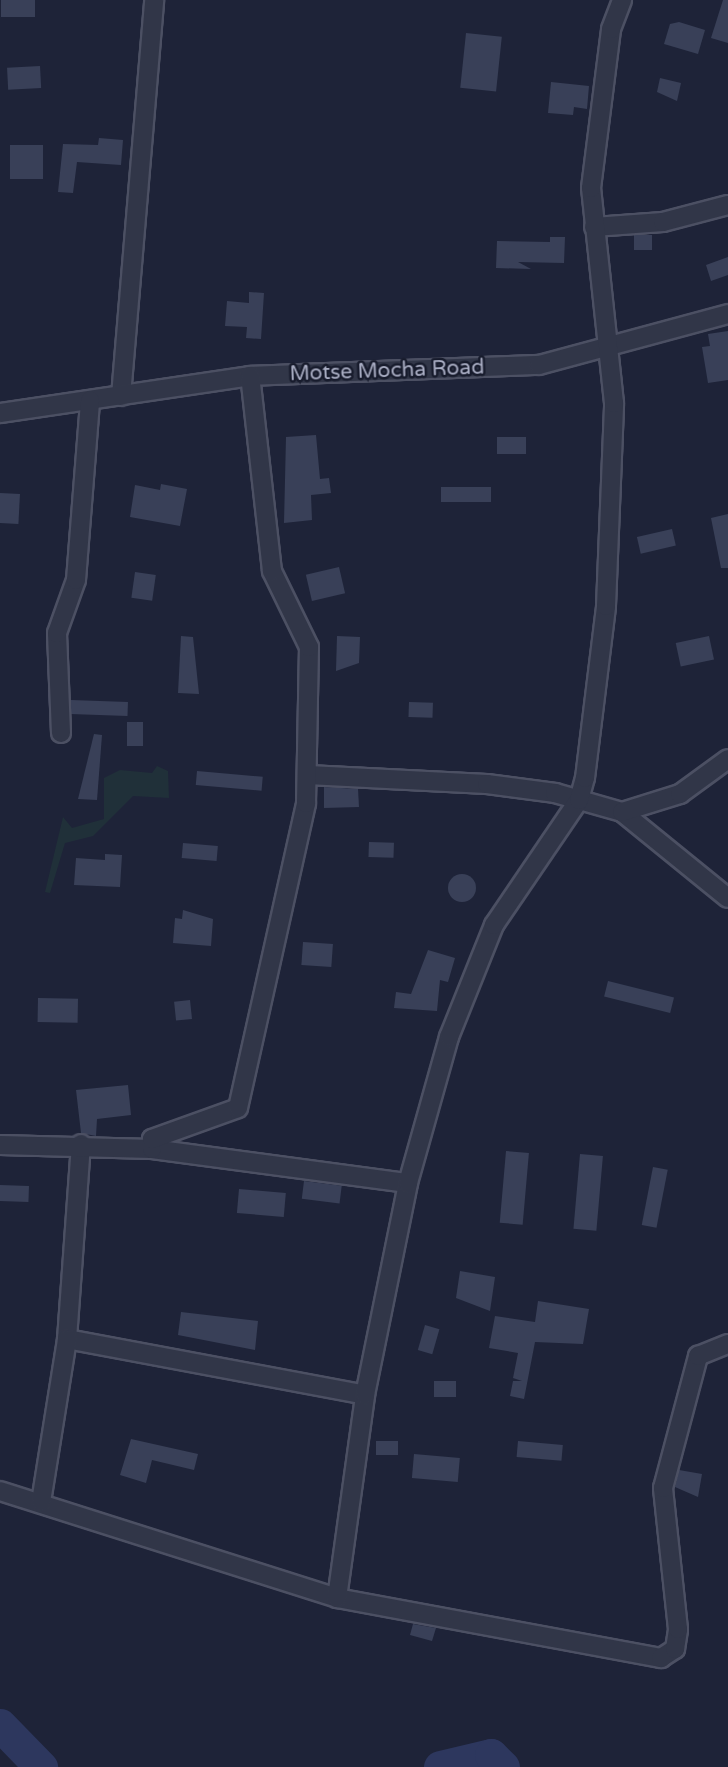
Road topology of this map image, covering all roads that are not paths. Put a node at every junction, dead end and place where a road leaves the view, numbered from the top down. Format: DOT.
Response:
graph roads {
  1 [pos="154,0"];
  2 [pos="622,0"];
  3 [pos="728,205"];
  4 [pos="594,227"];
  5 [pos="728,314"];
  6 [pos="606,347"];
  7 [pos="250,376"];
  8 [pos="121,396"];
  9 [pos="90,401"];
  10 [pos="0,413"];
  11 [pos="61,733"];
  12 [pos="728,758"];
  13 [pos="308,775"];
  14 [pos="579,800"];
  15 [pos="622,812"];
  16 [pos="728,898"];
  17 [pos="81,1144"];
  18 [pos="0,1145"];
  19 [pos="152,1149"];
  20 [pos="408,1182"];
  21 [pos="67,1339"];
  22 [pos="728,1344"];
  23 [pos="365,1395"];
  24 [pos="0,1491"];
  25 [pos="41,1502"];
  26 [pos="337,1598"];
  1 -- 8 [label="street"];
  2 -- 4 [label="street"];
  3 -- 4 [label="street"];
  4 -- 6 [label="street"];
  5 -- 6 [label="street, Motse Mocha Road"];
  6 -- 7 [label="street, Motse Mocha Road"];
  6 -- 14 [label="street"];
  7 -- 8 [label="street, Motse Mocha Road"];
  7 -- 13 [label="street"];
  8 -- 9 [label="street, Motse Mocha Road"];
  9 -- 10 [label="street, Motse Mocha Road"];
  9 -- 11 [label="street"];
  12 -- 15 [label="street"];
  13 -- 14 [label="street"];
  13 -- 19 [label="street"];
  14 -- 15 [label="street"];
  14 -- 20 [label="street"];
  15 -- 16 [label="street"];
  17 -- 18 [label="street"];
  17 -- 19 [label="street"];
  17 -- 21 [label="street"];
  19 -- 20 [label="street"];
  20 -- 23 [label="street"];
  21 -- 23 [label="street"];
  21 -- 25 [label="street"];
  22 -- 26 [label="street"];
  23 -- 26 [label="street"];
  24 -- 25 [label="street"];
  25 -- 26 [label="street"];
}
